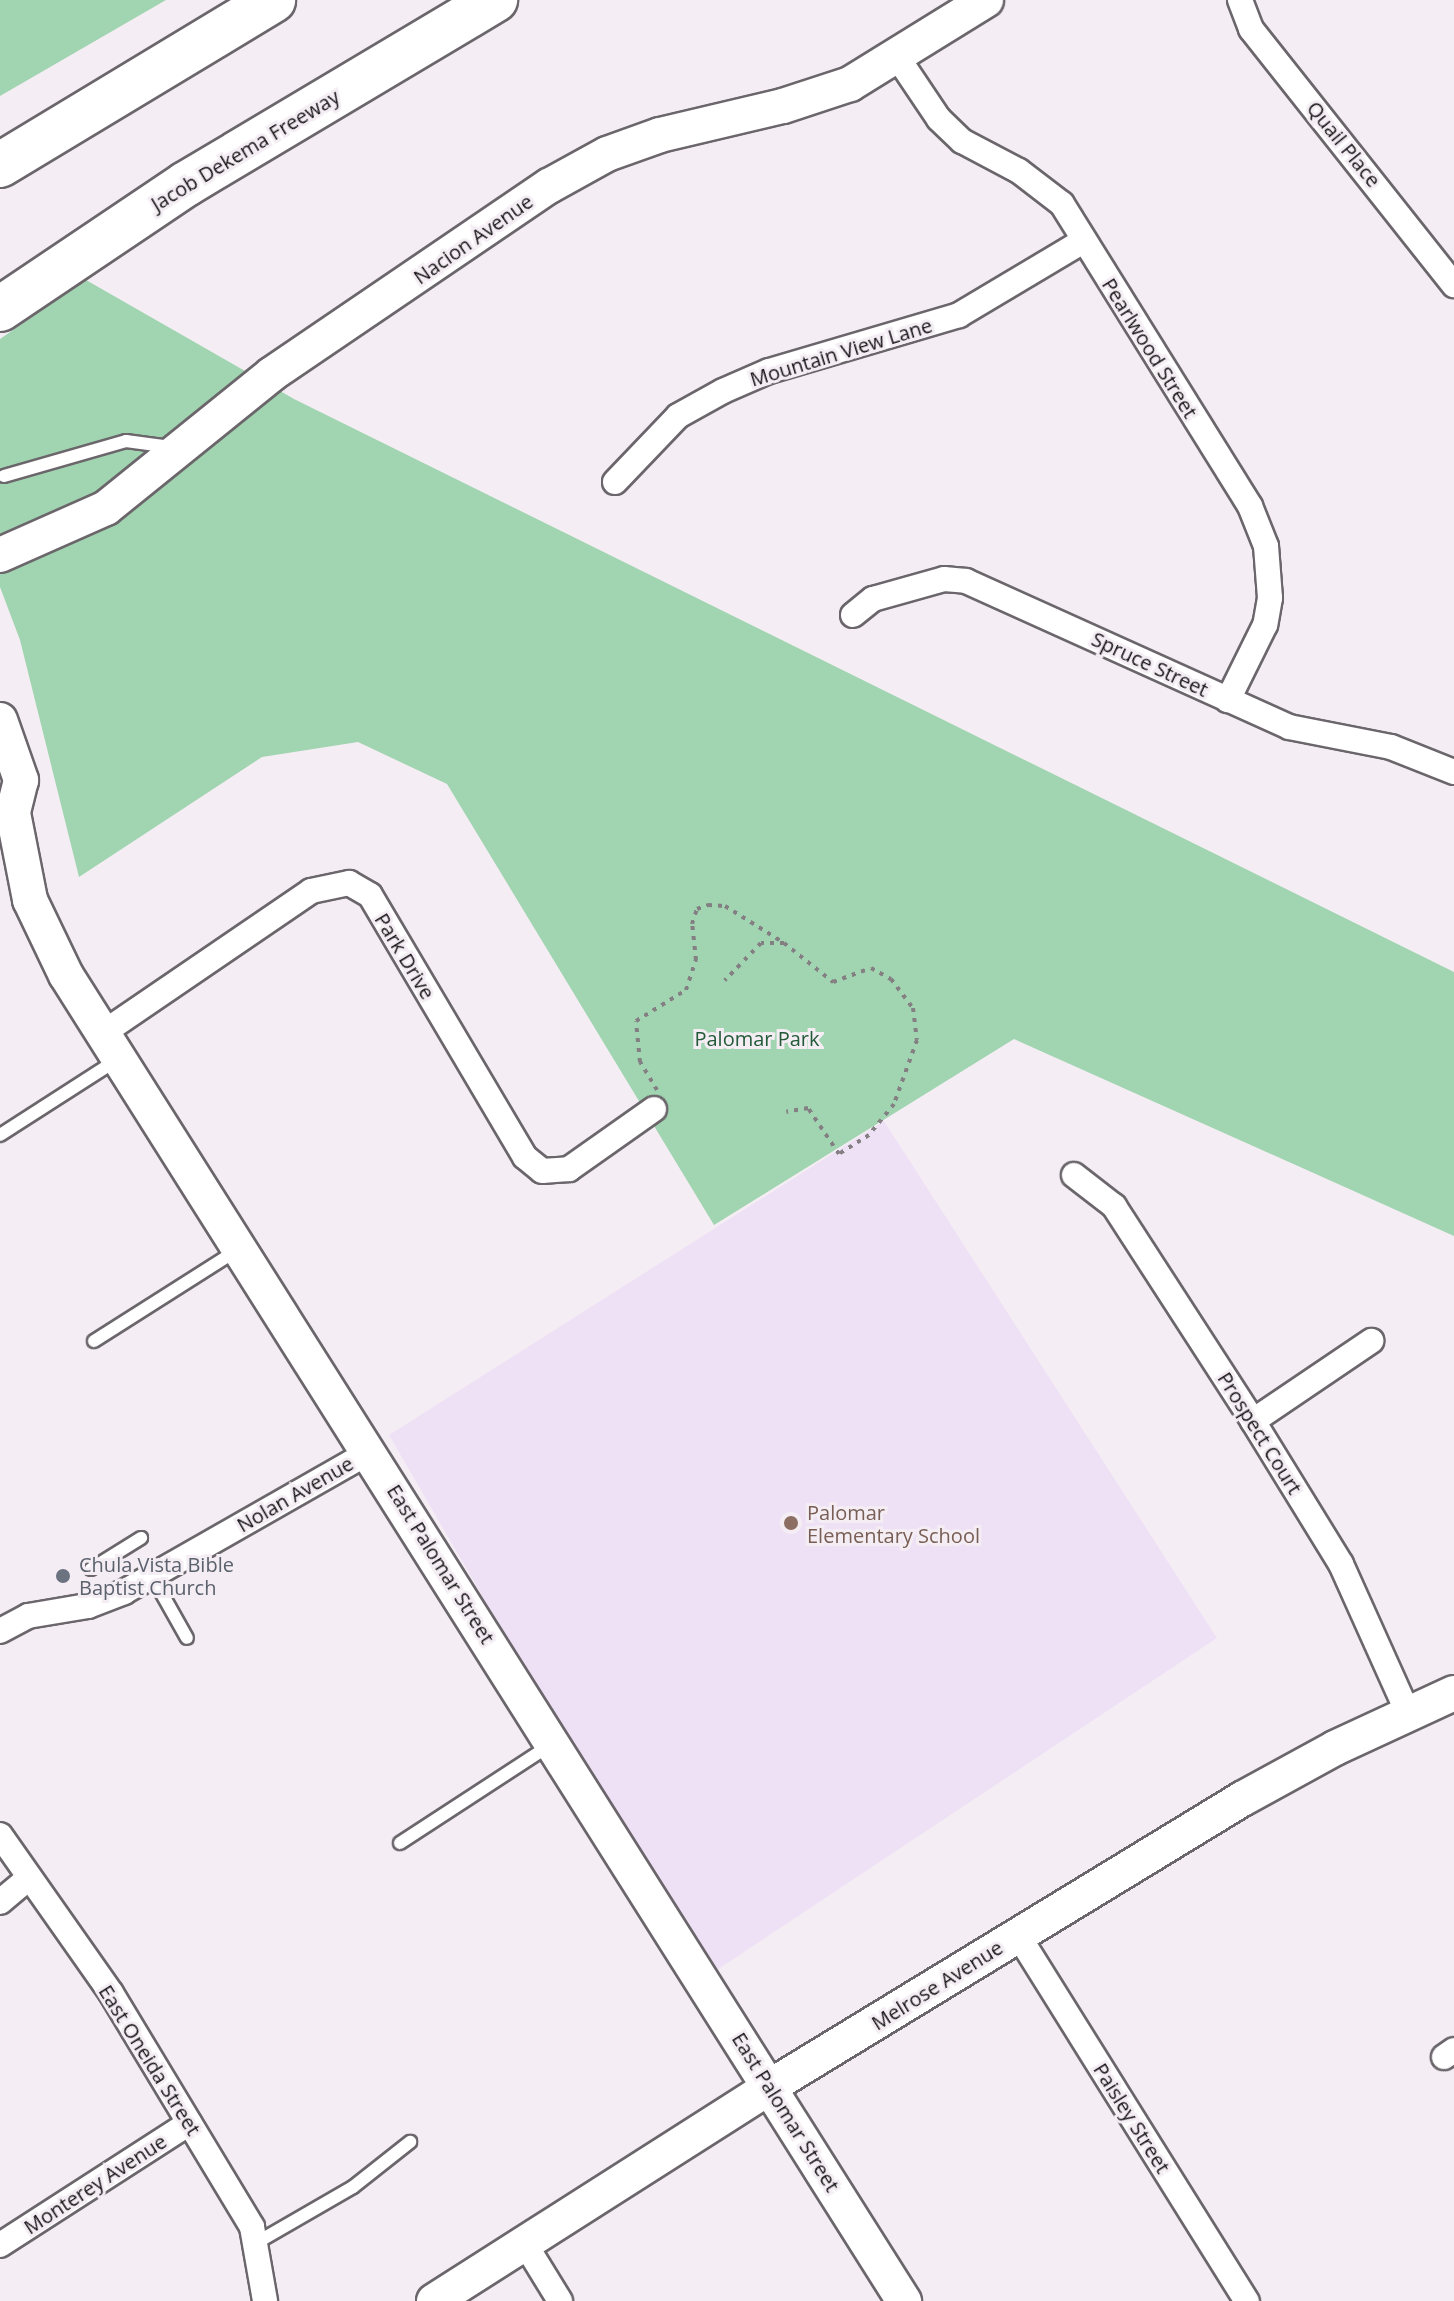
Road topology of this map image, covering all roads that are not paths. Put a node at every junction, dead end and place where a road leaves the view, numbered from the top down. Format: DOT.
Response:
graph roads {
  1 [pos="273,0"];
  2 [pos="495,0"];
  3 [pos="986,0"];
  4 [pos="1240,0"];
  5 [pos="898,58"];
  6 [pos="0,165"];
  7 [pos="1083,241"];
  8 [pos="1454,285"];
  9 [pos="0,309"];
  10 [pos="182,450"];
  11 [pos="4,476"];
  12 [pos="615,482"];
  13 [pos="0,555"];
  14 [pos="853,615"];
  15 [pos="1228,700"];
  16 [pos="0,720"];
  17 [pos="1454,772"];
  18 [pos="4,810"];
  19 [pos="111,1046"];
  20 [pos="656,1102"];
  21 [pos="0,1135"];
  22 [pos="1074,1175"];
  23 [pos="239,1249"];
  24 [pos="94,1341"];
  25 [pos="1371,1341"];
  26 [pos="1253,1421"];
  27 [pos="371,1451"];
  28 [pos="141,1538"];
  29 [pos="91,1569"];
  30 [pos="152,1576"];
  31 [pos="0,1631"];
  32 [pos="187,1638"];
  33 [pos="1454,1693"];
  34 [pos="1409,1715"];
  35 [pos="552,1744"];
  36 [pos="0,1835"];
  37 [pos="400,1843"];
  38 [pos="29,1878"];
  39 [pos="0,1902"];
  40 [pos="1018,1935"];
  41 [pos="771,2086"];
  42 [pos="189,2123"];
  43 [pos="410,2142"];
  44 [pos="256,2243"];
  45 [pos="525,2244"];
  46 [pos="0,2245"];
  47 [pos="265,2301"];
  48 [pos="434,2301"];
  49 [pos="560,2301"];
  50 [pos="904,2301"];
  51 [pos="1247,2301"];
  1 -- 6 [label="highway"];
  2 -- 9 [label="highway, Jacob Dekema Freeway"];
  3 -- 5 [label="street, Nacion Avenue"];
  4 -- 8 [label="street, Quail Place"];
  5 -- 7 [label="street, Pearlwood Street"];
  5 -- 10 [label="street, Nacion Avenue"];
  7 -- 12 [label="street, Mountain View Lane"];
  7 -- 15 [label="street, Pearlwood Street"];
  10 -- 11 [label="lane"];
  10 -- 13 [label="street, Nacion Avenue"];
  14 -- 15 [label="street, Spruce Street"];
  15 -- 17 [label="street, Spruce Street"];
  16 -- 18 [label="street, East Palomar Street"];
  18 -- 19 [label="street, East Palomar Street"];
  19 -- 20 [label="street, Park Drive"];
  19 -- 21 [label="lane"];
  19 -- 23 [label="street, East Palomar Street"];
  22 -- 26 [label="street, Prospect Court"];
  23 -- 24 [label="lane"];
  23 -- 27 [label="street, East Palomar Street"];
  25 -- 26 [label="street"];
  26 -- 34 [label="street, Prospect Court"];
  27 -- 30 [label="street, Nolan Avenue"];
  27 -- 35 [label="street, East Palomar Street"];
  28 -- 29 [label="lane"];
  30 -- 31 [label="street, Nolan Avenue"];
  30 -- 32 [label="lane"];
  33 -- 34 [label="street, Melrose Avenue"];
  34 -- 40 [label="street, Melrose Avenue"];
  35 -- 37 [label="lane"];
  35 -- 41 [label="street, East Palomar Street"];
  36 -- 38 [label="street, East Oneida Street"];
  38 -- 39 [label="street"];
  38 -- 42 [label="street, East Oneida Street"];
  40 -- 41 [label="street, Melrose Avenue"];
  40 -- 51 [label="street, Paisley Street"];
  41 -- 45 [label="street, Melrose Avenue"];
  41 -- 50 [label="street, East Palomar Street"];
  42 -- 44 [label="street, East Oneida Street"];
  42 -- 46 [label="street, Monterey Avenue"];
  43 -- 44 [label="lane"];
  44 -- 47 [label="street, East Oneida Street"];
  45 -- 48 [label="street, Melrose Avenue"];
  45 -- 49 [label="street"];
}
